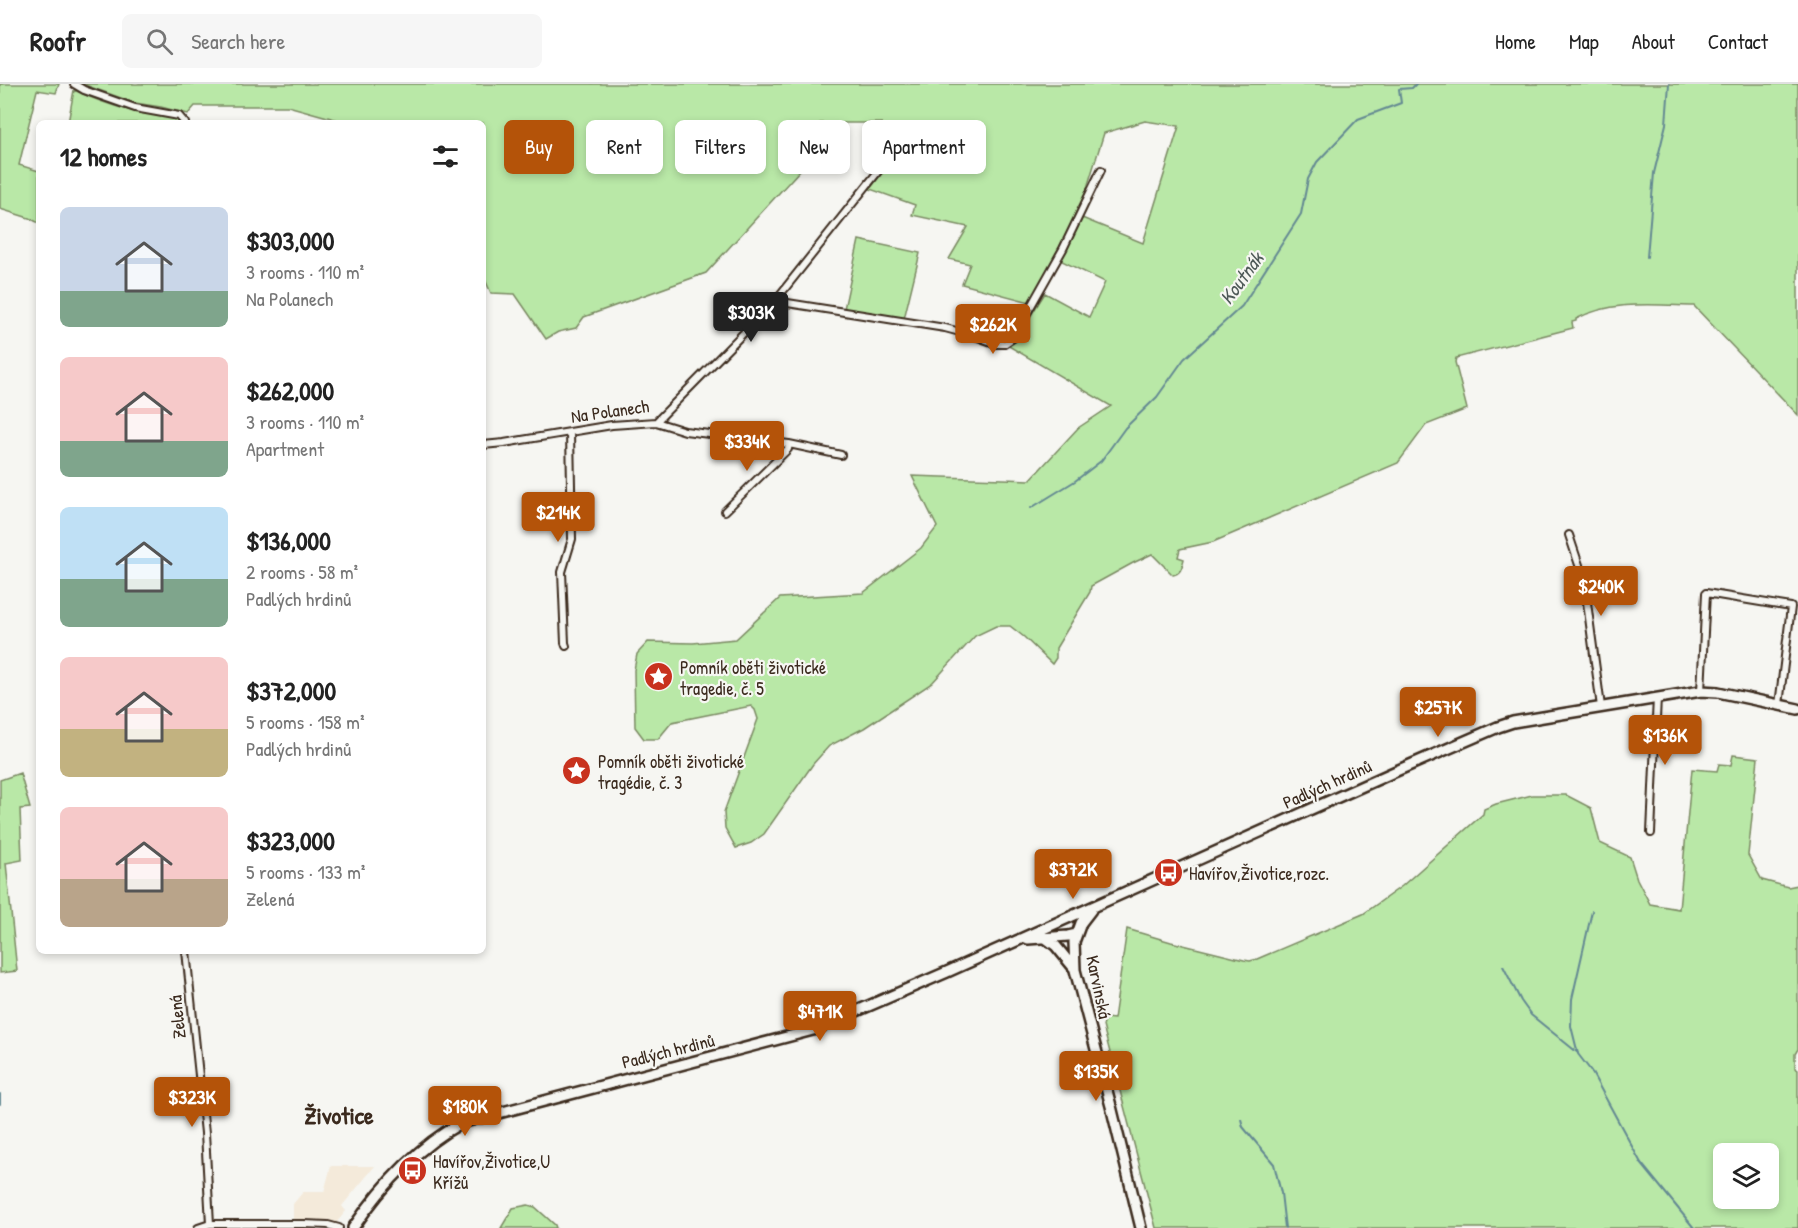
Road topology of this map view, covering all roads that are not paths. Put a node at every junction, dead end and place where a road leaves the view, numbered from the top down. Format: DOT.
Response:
graph roads {
  1 [pos="74,84"];
  2 [pos="182,120"];
  3 [pos="1101,170"];
  4 [pos="876,174"];
  5 [pos="776,301"];
  6 [pos="656,422"];
  7 [pos="570,432"];
  8 [pos="789,444"];
  9 [pos="486,445"];
  10 [pos="841,454"];
  11 [pos="725,511"];
  12 [pos="1569,535"];
  13 [pos="566,646"];
  14 [pos="1701,691"];
  15 [pos="1657,697"];
  16 [pos="1779,705"];
  17 [pos="1601,707"];
  18 [pos="1798,709"];
  19 [pos="1651,833"];
  20 [pos="1103,903"];
  21 [pos="1054,923"];
  22 [pos="1077,934"];
  23 [pos="1044,937"];
  24 [pos="1020,940"];
  25 [pos="186,954"];
  26 [pos="1076,970"];
  27 [pos="210,1224"];
  28 [pos="198,1228"];
  29 [pos="339,1228"];
  30 [pos="353,1228"];
  31 [pos="1141,1228"];
  1 -- 2 [label="street"];
  3 -- 5 [label="street"];
  4 -- 5 [label="street, Na Polanech"];
  5 -- 6 [label="street, Na Polanech"];
  6 -- 7 [label="street, Na Polanech"];
  6 -- 8 [label="street"];
  7 -- 9 [label="street, Na Polanech"];
  7 -- 13 [label="street"];
  8 -- 10 [label="street"];
  8 -- 11 [label="street"];
  12 -- 17 [label="street"];
  14 -- 15 [label="main road, Padlých hrdinů"];
  14 -- 16 [label="main road, Padlých hrdinů"];
  14 -- 16 [label="street"];
  15 -- 17 [label="main road, Padlých hrdinů"];
  15 -- 19 [label="street"];
  16 -- 18 [label="main road, Padlých hrdinů"];
  17 -- 20 [label="main road, Padlých hrdinů"];
  20 -- 21 [label="main road, Padlých hrdinů"];
  20 -- 22 [label="main road, Karvinská"];
  21 -- 22 [label="main road"];
  21 -- 24 [label="main road, Padlých hrdinů"];
  22 -- 23 [label="main road, Padlých hrdinů"];
  22 -- 26 [label="main road, Karvinská"];
  23 -- 24 [label="main road, Padlých hrdinů"];
  23 -- 26 [label="main road"];
  24 -- 30 [label="main road, Padlých hrdinů"];
  25 -- 27 [label="street, Zelená"];
  26 -- 31 [label="main road, Karvinská"];
  27 -- 28 [label="street"];
  27 -- 29 [label="street"];
}
